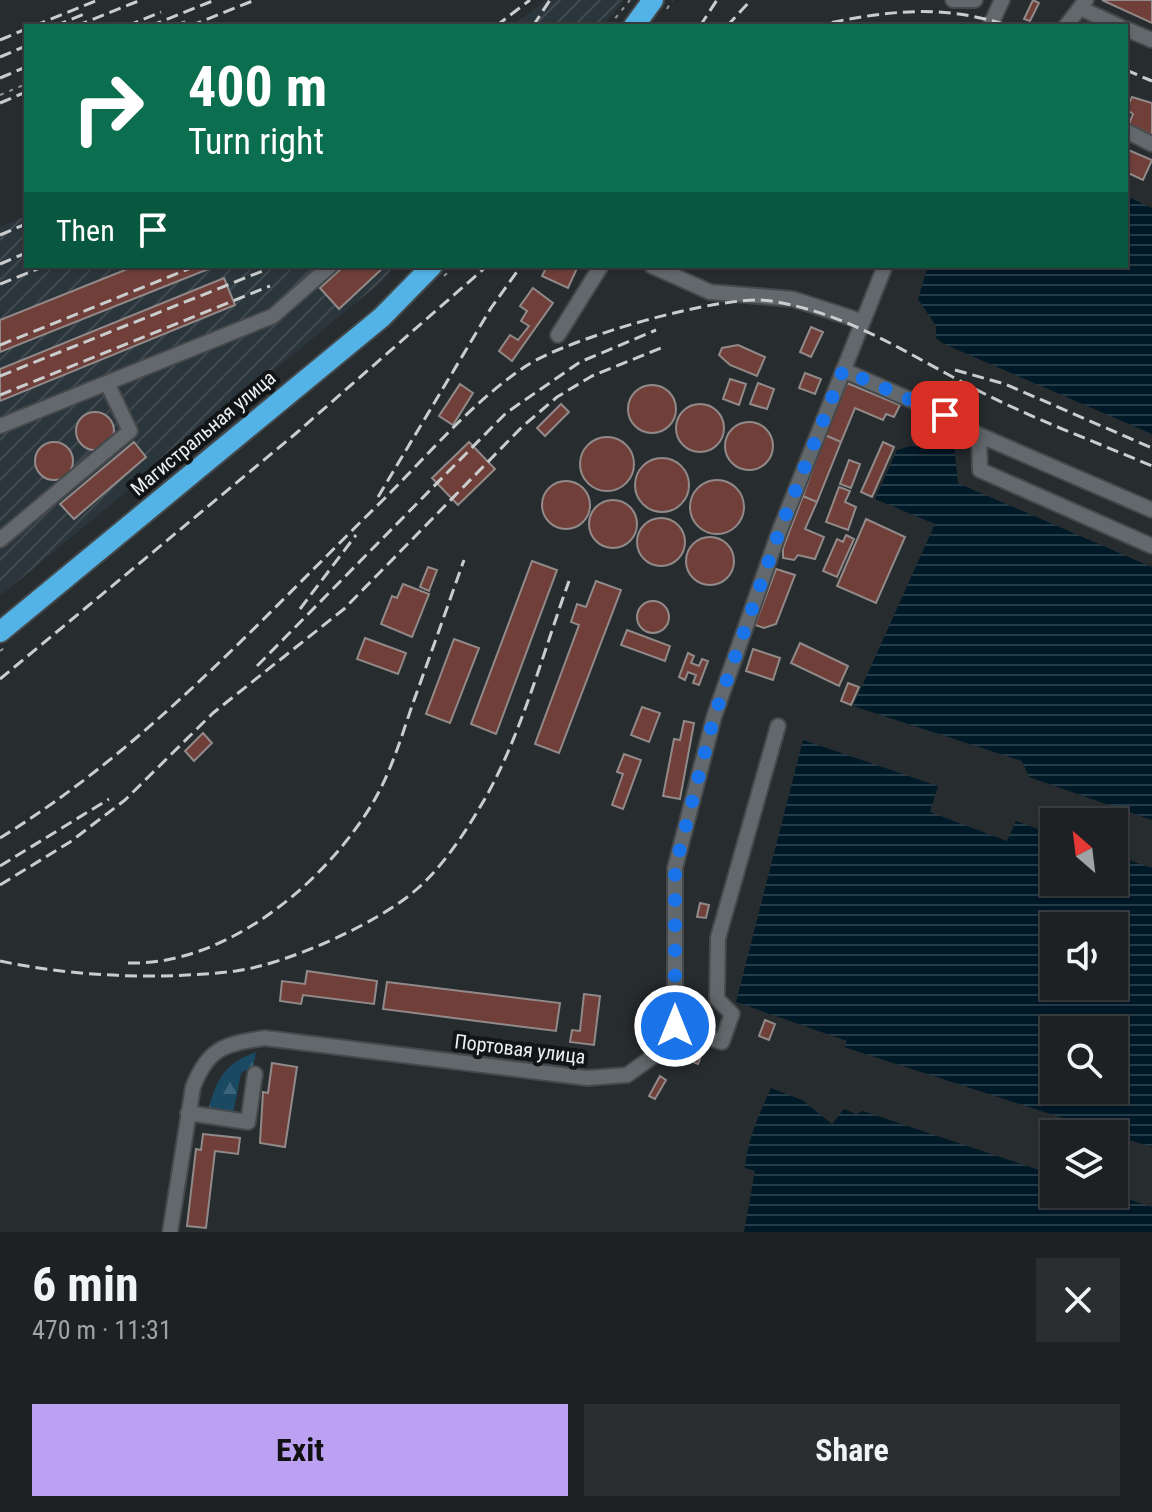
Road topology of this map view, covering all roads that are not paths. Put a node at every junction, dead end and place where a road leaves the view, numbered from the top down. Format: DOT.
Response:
graph roads {
  1 [pos="653,0"];
  2 [pos="953,0"];
  3 [pos="975,0"];
  4 [pos="1002,0"];
  5 [pos="1084,5"];
  6 [pos="635,24"];
  7 [pos="991,24"];
  8 [pos="1068,24"];
  9 [pos="1116,24"];
  10 [pos="1128,30"];
  11 [pos="1152,40"];
  12 [pos="1128,132"];
  13 [pos="1152,144"];
  14 [pos="328,268"];
  15 [pos="430,268"];
  16 [pos="600,268"];
  17 [pos="656,268"];
  18 [pos="884,268"];
  19 [pos="861,321"];
  20 [pos="558,335"];
  21 [pos="843,370"];
  22 [pos="108,385"];
  23 [pos="0,426"];
  24 [pos="979,435"];
  25 [pos="1152,510"];
  26 [pos="0,540"];
  27 [pos="1152,546"];
  28 [pos="0,632"];
  29 [pos="778,726"];
  30 [pos="675,1026"];
  31 [pos="255,1074"];
  32 [pos="188,1113"];
  33 [pos="170,1232"];
  1 -- 6 [label="highway"];
  2 -- 3 [label="street"];
  4 -- 7 [label="street"];
  5 -- 8 [label="street"];
  5 -- 9 [label="street"];
  10 -- 11 [label="street"];
  12 -- 13 [label="street"];
  14 -- 22 [label="street"];
  15 -- 28 [label="highway, Магистральная улица"];
  16 -- 20 [label="street"];
  17 -- 19 [label="street"];
  18 -- 19 [label="street"];
  19 -- 21 [label="street"];
  21 -- 24 [label="street"];
  21 -- 30 [label="street"];
  22 -- 23 [label="street"];
  22 -- 26 [label="street"];
  24 -- 25 [label="street"];
  24 -- 27 [label="street"];
  29 -- 30 [label="street"];
  30 -- 32 [label="street, Портовая улица"];
  31 -- 32 [label="street"];
  32 -- 33 [label="street, Портовая улица"];
}
